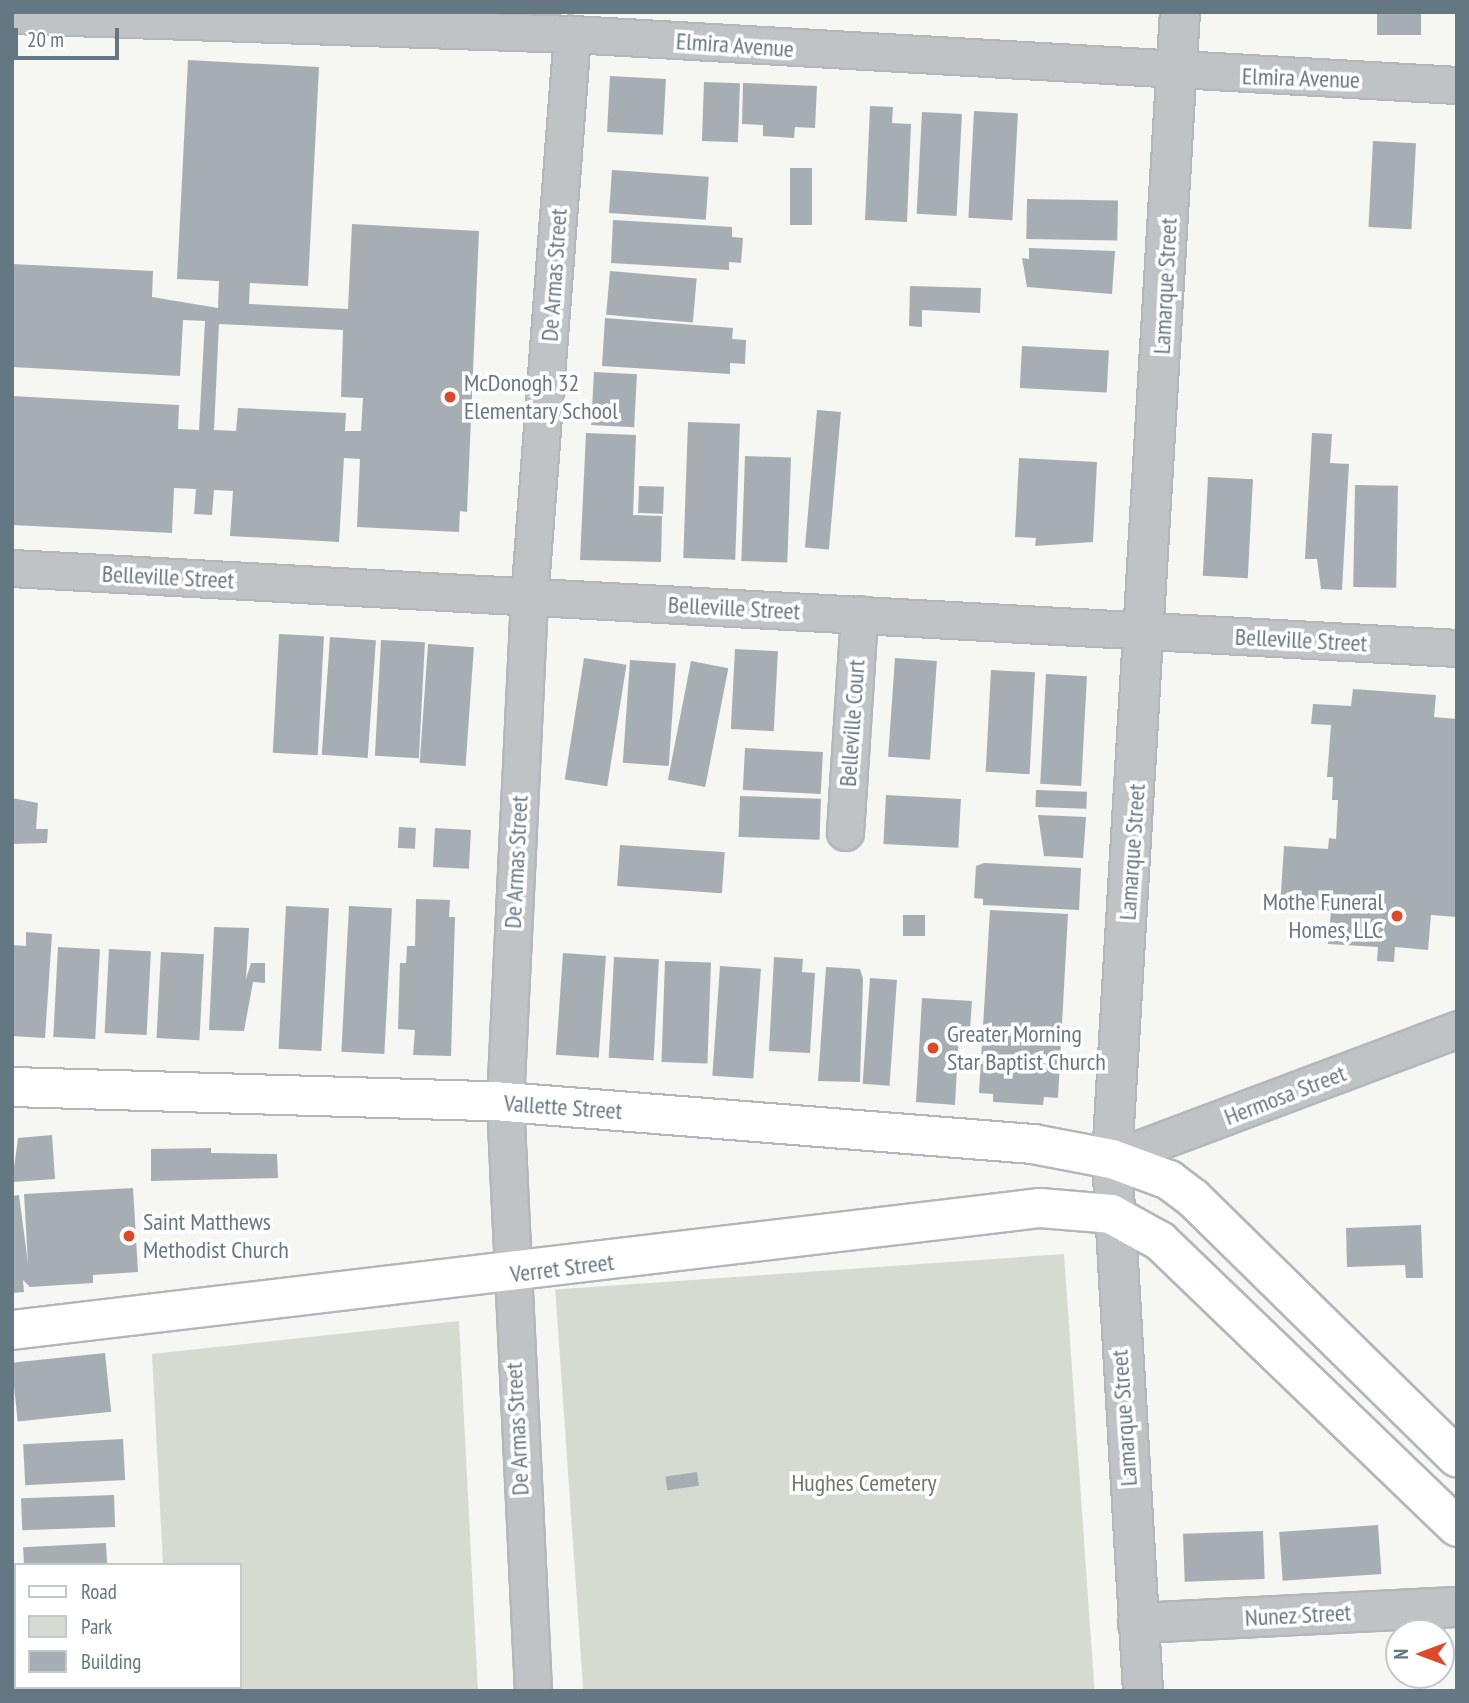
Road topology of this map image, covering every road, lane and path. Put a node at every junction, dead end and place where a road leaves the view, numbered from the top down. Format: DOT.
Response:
graph roads {
  1 [pos="1180,12"];
  2 [pos="12,15"];
  3 [pos="572,34"];
  4 [pos="1176,73"];
  5 [pos="1457,85"];
  6 [pos="12,568"];
  7 [pos="530,599"];
  8 [pos="859,614"];
  9 [pos="1146,631"];
  10 [pos="1457,648"];
  11 [pos="845,832"];
  12 [pos="1457,1028"];
  13 [pos="12,1087"];
  14 [pos="505,1102"];
  15 [pos="1112,1159"];
  16 [pos="1111,1214"];
  17 [pos="508,1275"];
  18 [pos="12,1330"];
  19 [pos="1457,1457"];
  20 [pos="1457,1527"];
  21 [pos="1457,1607"];
  22 [pos="1138,1622"];
  23 [pos="533,1691"];
  24 [pos="1143,1691"];
  1 -- 4 [label="street, Lamarque Street"];
  2 -- 3 [label="street, Elmira Avenue"];
  3 -- 4 [label="street, Elmira Avenue"];
  3 -- 7 [label="street, De Armas Street"];
  4 -- 5 [label="street, Elmira Avenue"];
  4 -- 9 [label="street, Lamarque Street"];
  6 -- 7 [label="street, Belleville Street"];
  7 -- 8 [label="street, Belleville Street"];
  7 -- 14 [label="street, De Armas Street"];
  8 -- 9 [label="street, Belleville Street"];
  8 -- 11 [label="street, Belleville Court"];
  9 -- 10 [label="street, Belleville Street"];
  9 -- 15 [label="street, Lamarque Street"];
  12 -- 15 [label="street, Hermosa Street"];
  13 -- 14 [label="main road, Vallette Street"];
  14 -- 15 [label="main road, Vallette Street"];
  14 -- 17 [label="street, De Armas Street"];
  15 -- 16 [label="street, Lamarque Street"];
  15 -- 19 [label="main road, Vallette Street"];
  16 -- 17 [label="main road, Verret Street"];
  16 -- 20 [label="main road"];
  16 -- 22 [label="street, Lamarque Street"];
  17 -- 18 [label="main road, Verret Street"];
  17 -- 23 [label="street, De Armas Street"];
  21 -- 22 [label="street, Nunez Street"];
  22 -- 24 [label="street, Lamarque Street"];
}
